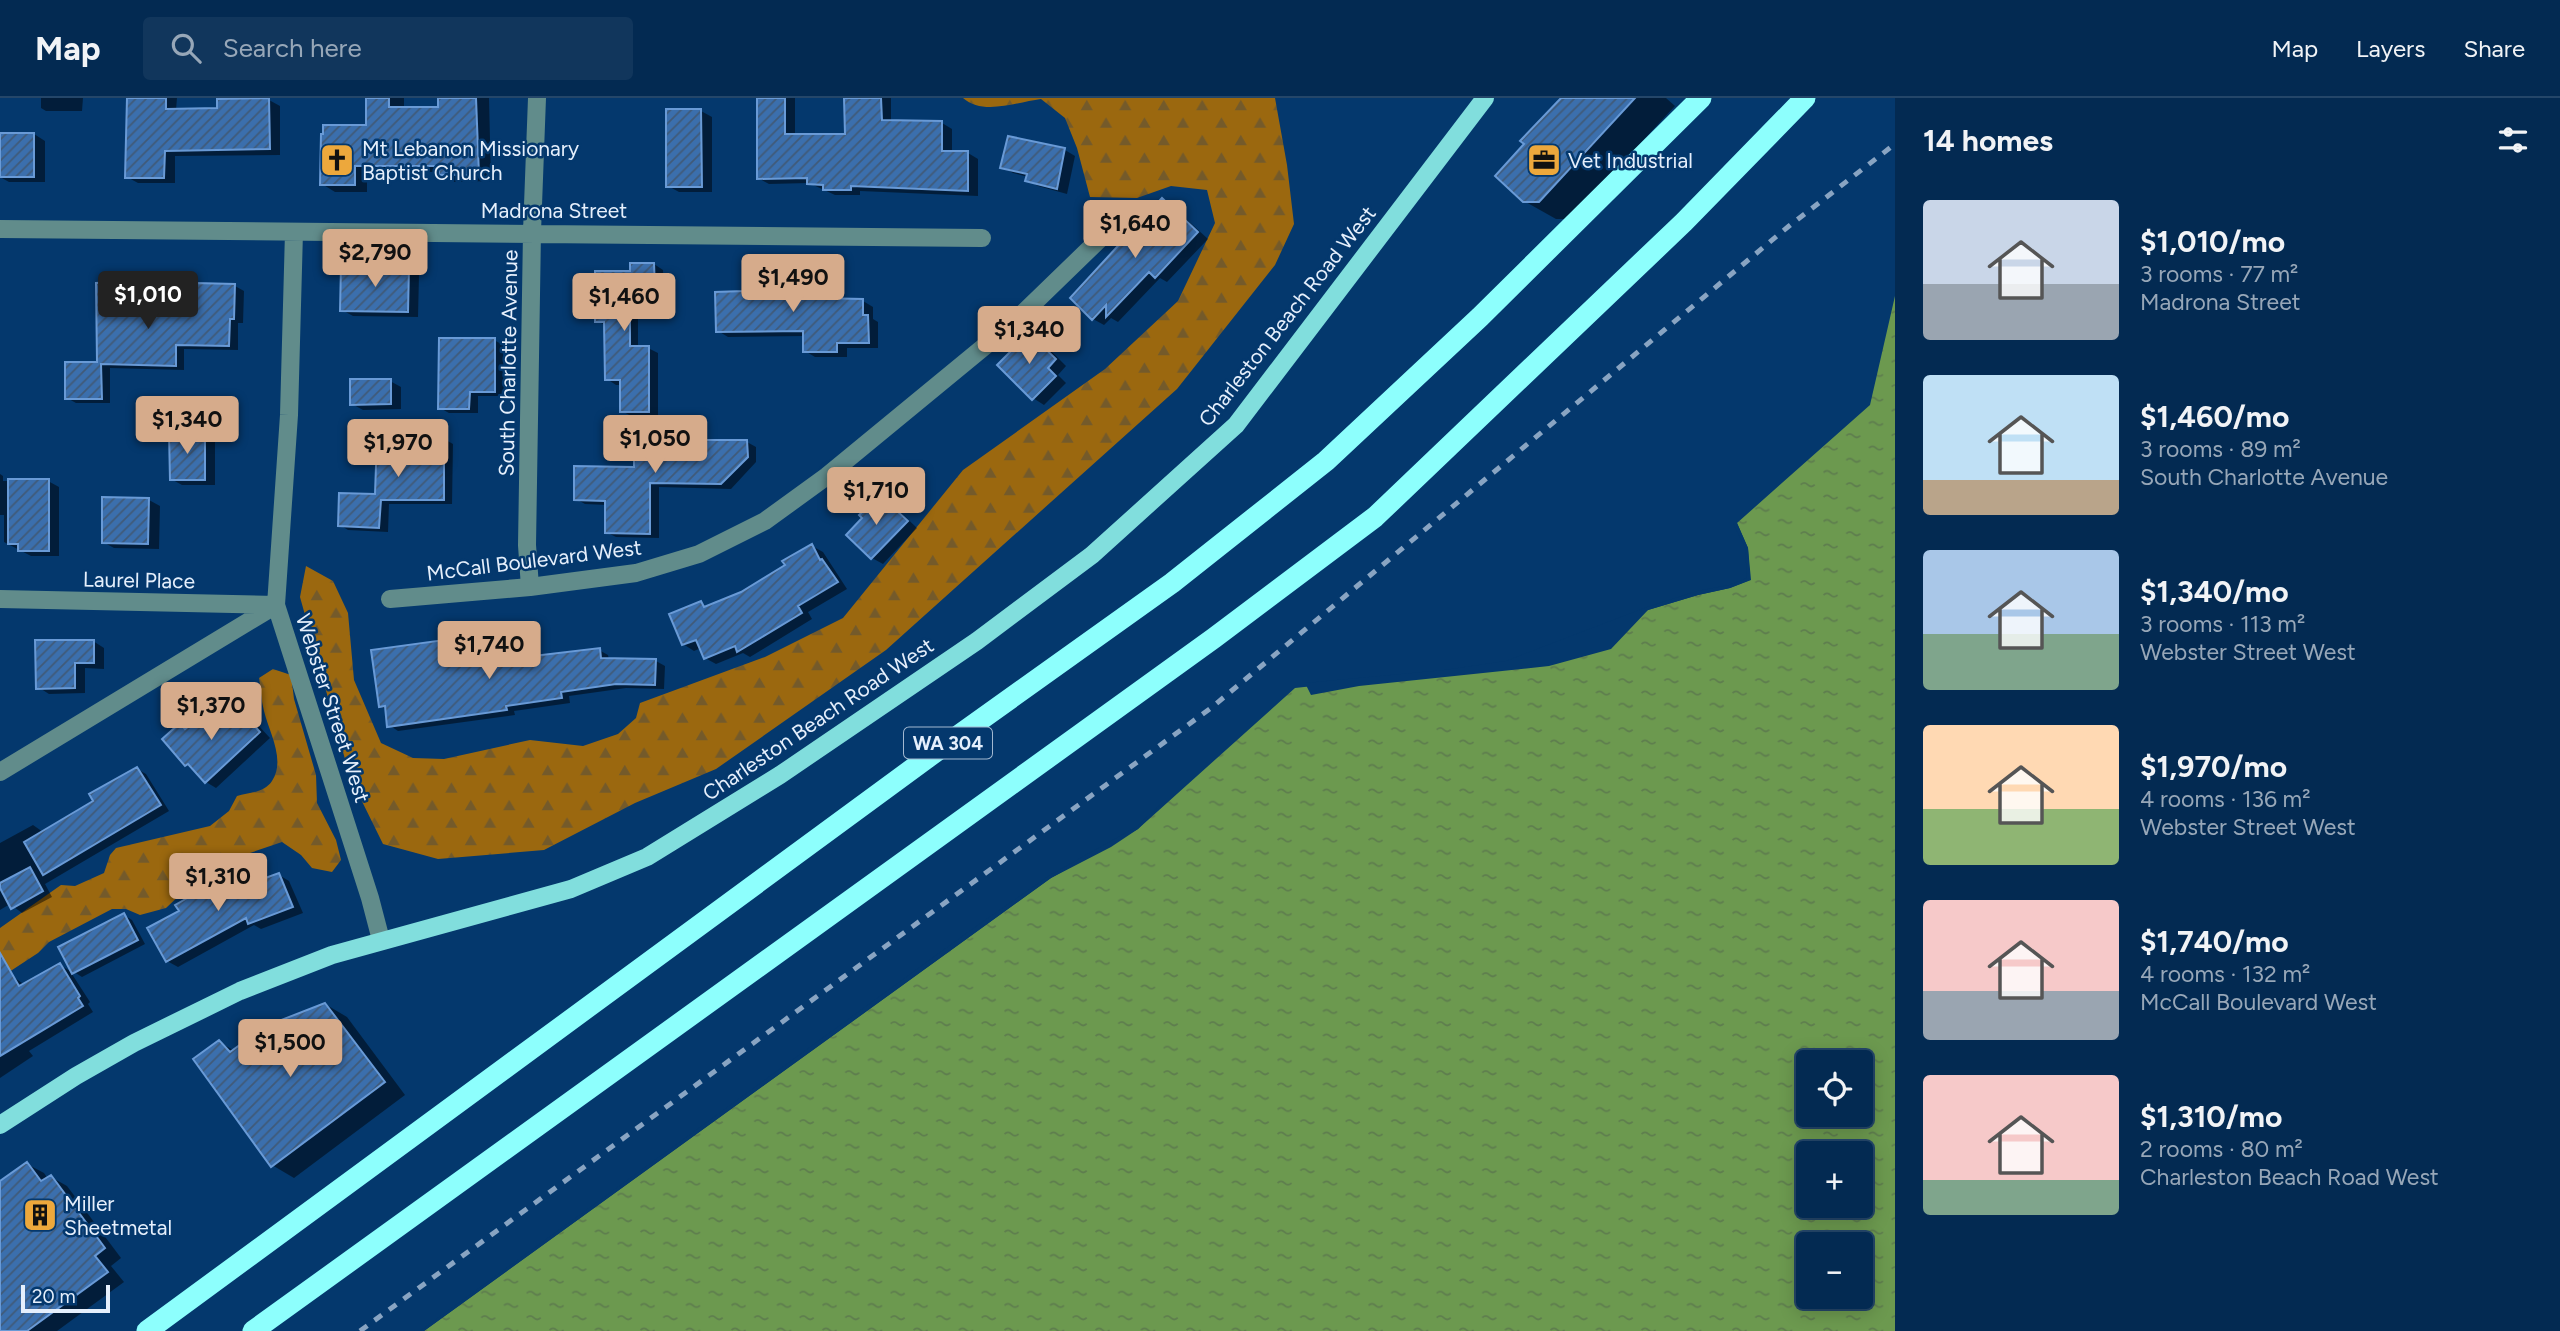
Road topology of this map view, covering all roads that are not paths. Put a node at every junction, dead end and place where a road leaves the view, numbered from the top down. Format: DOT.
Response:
graph roads {
  1 [pos="537,98"];
  2 [pos="1486,98"];
  3 [pos="1701,98"];
  4 [pos="1805,98"];
  5 [pos="1111,228"];
  6 [pos="0,229"];
  7 [pos="293,232"];
  8 [pos="532,232"];
  9 [pos="982,238"];
  10 [pos="530,587"];
  11 [pos="0,599"];
  12 [pos="390,600"];
  13 [pos="276,606"];
  14 [pos="0,772"];
  15 [pos="381,940"];
  16 [pos="0,1125"];
  17 [pos="147,1331"];
  18 [pos="253,1331"];
  1 -- 8 [label="street, South Charlotte Avenue"];
  2 -- 15 [label="main road, Charleston Beach Road West"];
  3 -- 17 [label="highway, WA 304"];
  4 -- 18 [label="highway, WA 304"];
  5 -- 10 [label="street, McCall Boulevard West"];
  6 -- 7 [label="street, Madrona Street"];
  7 -- 8 [label="street, Madrona Street"];
  7 -- 13 [label="street, Webster Street West"];
  8 -- 9 [label="street, Madrona Street"];
  8 -- 10 [label="street, South Charlotte Avenue"];
  10 -- 12 [label="street, McCall Boulevard West"];
  11 -- 13 [label="street, Laurel Place"];
  13 -- 14 [label="street"];
  13 -- 15 [label="street, Webster Street West"];
  15 -- 16 [label="main road, Charleston Beach Road West"];
}
